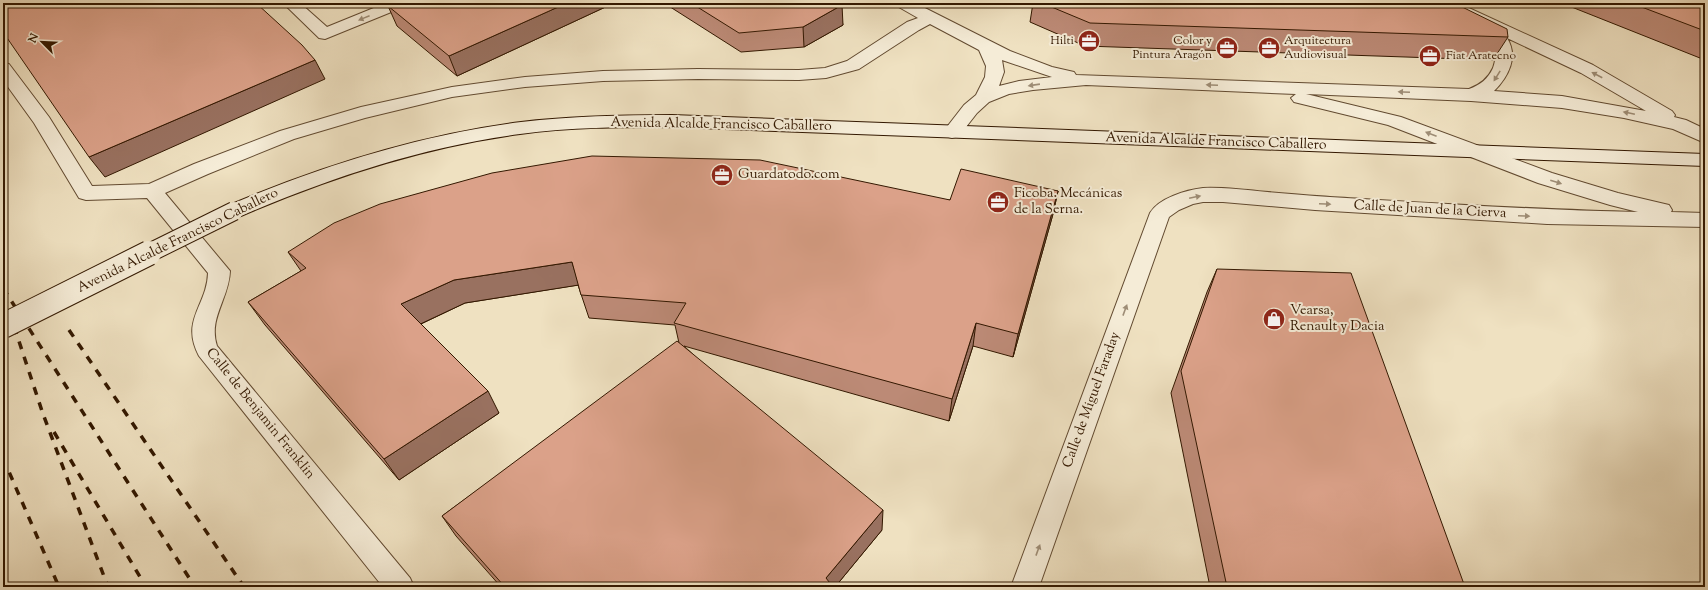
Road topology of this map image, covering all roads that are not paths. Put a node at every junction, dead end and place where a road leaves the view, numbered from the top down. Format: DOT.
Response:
graph roads {
  1 [pos="291,3"];
  2 [pos="400,3"];
  3 [pos="903,3"];
  4 [pos="1445,3"];
  5 [pos="930,18"];
  6 [pos="1481,20"];
  7 [pos="984,45"];
  8 [pos="3,68"];
  9 [pos="1086,80"];
  10 [pos="1251,87"];
  11 [pos="1471,95"];
  12 [pos="983,98"];
  13 [pos="1679,124"];
  14 [pos="952,132"];
  15 [pos="1705,137"];
  16 [pos="1480,152"];
  17 [pos="1705,160"];
  18 [pos="152,191"];
  19 [pos="1160,213"];
  20 [pos="1705,217"];
  21 [pos="1705,220"];
  22 [pos="3,326"];
  23 [pos="400,587"];
  24 [pos="1024,587"];
  2 -- 1 [label="street, one-way"];
  3 -- 5 [label="street"];
  4 -- 6 [label="street"];
  5 -- 7 [label="street"];
  5 -- 18 [label="street"];
  6 -- 11 [label="street, one-way"];
  13 -- 6 [label="street, one-way"];
  7 -- 9 [label="street"];
  7 -- 12 [label="street"];
  8 -- 18 [label="street"];
  10 -- 9 [label="street, Avenida Alcalde Francisco Caballero, one-way"];
  9 -- 12 [label="street, Avenida Alcalde Francisco Caballero, one-way"];
  11 -- 10 [label="street, Avenida Alcalde Francisco Caballero, one-way"];
  16 -- 10 [label="street, Avenida Alcalde Francisco Caballero, one-way"];
  13 -- 11 [label="street, Avenida Alcalde Francisco Caballero, one-way"];
  12 -- 14 [label="street, Avenida Alcalde Francisco Caballero"];
  13 -- 15 [label="street, Avenida Alcalde Francisco Caballero"];
  14 -- 16 [label="street, Avenida Alcalde Francisco Caballero"];
  14 -- 22 [label="street, Avenida Alcalde Francisco Caballero, bridge"];
  16 -- 17 [label="street, Avenida Alcalde Francisco Caballero"];
  16 -- 20 [label="street, one-way"];
  18 -- 23 [label="street, Calle de Benjamin Franklin"];
  19 -- 21 [label="street, Calle de Juan de la Cierva, one-way"];
  24 -- 19 [label="street, Calle de Miguel Faraday, one-way"];
}
